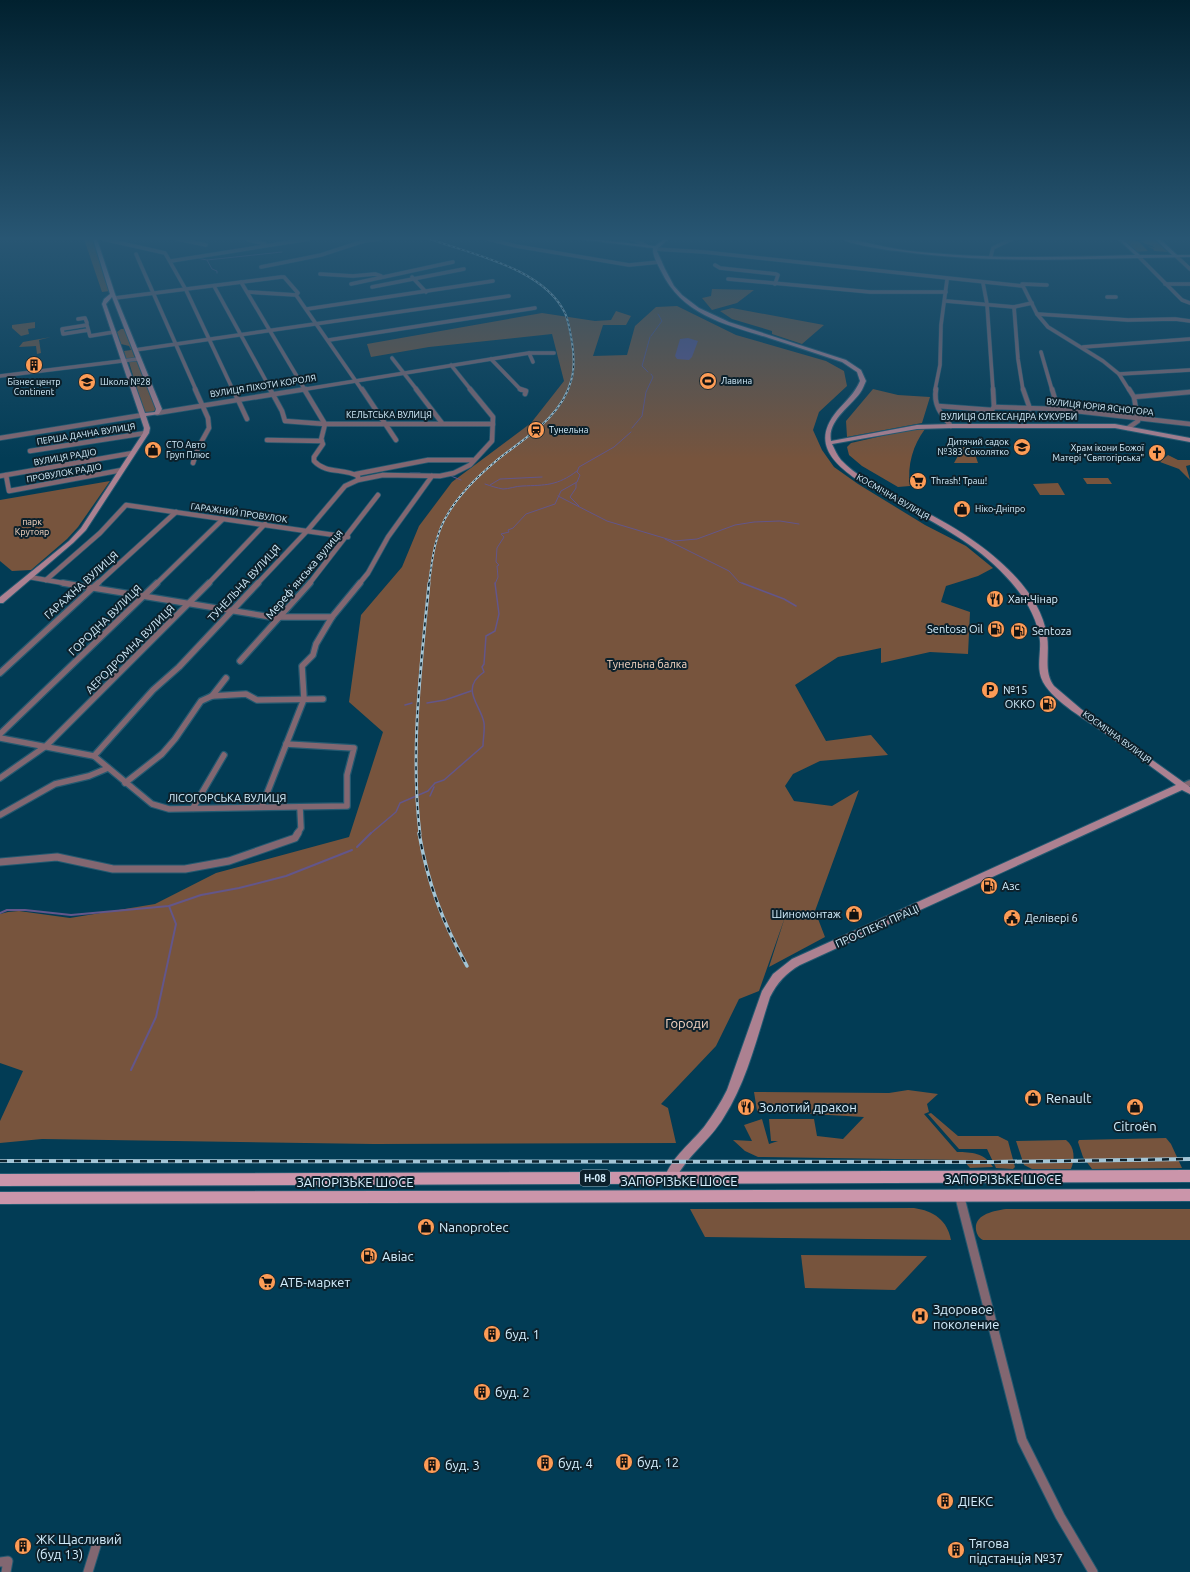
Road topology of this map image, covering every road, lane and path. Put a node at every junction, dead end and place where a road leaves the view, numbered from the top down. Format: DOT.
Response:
graph roads {
  1 [pos="107,312"];
  2 [pos="120,312"];
  3 [pos="162,312"];
  4 [pos="196,312"];
  5 [pos="228,312"];
  6 [pos="260,312"];
  7 [pos="309,312"];
  8 [pos="396,312"];
  9 [pos="507,312"];
  10 [pos="703,312"];
  11 [pos="944,312"];
  12 [pos="988,312"];
  13 [pos="1014,312"];
  14 [pos="1037,314"];
  15 [pos="78,319"];
  16 [pos="1190,321"];
  17 [pos="87,323"];
  18 [pos="316,324"];
  19 [pos="88,330"];
  20 [pos="271,330"];
  21 [pos="114,332"];
  22 [pos="240,335"];
  23 [pos="1190,339"];
  24 [pos="208,340"];
  25 [pos="329,340"];
  26 [pos="175,345"];
  27 [pos="1083,348"];
  28 [pos="135,350"];
  29 [pos="1041,352"];
  30 [pos="529,353"];
  31 [pos="554,353"];
  32 [pos="392,358"];
  33 [pos="138,359"];
  34 [pos="491,359"];
  35 [pos="124,361"];
  36 [pos="533,362"];
  37 [pos="451,365"];
  38 [pos="1190,370"];
  39 [pos="403,373"];
  40 [pos="1119,374"];
  41 [pos="0,376"];
  42 [pos="355,380"];
  43 [pos="305,389"];
  44 [pos="1190,392"];
  45 [pos="272,394"];
  46 [pos="525,394"];
  47 [pos="1134,397"];
  48 [pos="237,400"];
  49 [pos="202,405"];
  50 [pos="938,406"];
  51 [pos="994,407"];
  52 [pos="1030,409"];
  53 [pos="1058,409"];
  54 [pos="157,413"];
  55 [pos="143,415"];
  56 [pos="246,419"];
  57 [pos="1139,419"];
  58 [pos="384,423"];
  59 [pos="442,423"];
  60 [pos="325,424"];
  61 [pos="493,424"];
  62 [pos="1190,424"];
  63 [pos="951,426"];
  64 [pos="1128,428"];
  65 [pos="146,433"];
  66 [pos="0,438"];
  67 [pos="267,440"];
  68 [pos="396,440"];
  69 [pos="1190,440"];
  70 [pos="322,441"];
  71 [pos="828,443"];
  72 [pos="30,451"];
  73 [pos="133,453"];
  74 [pos="473,460"];
  75 [pos="193,463"];
  76 [pos="122,470"];
  77 [pos="356,474"];
  78 [pos="6,475"];
  79 [pos="0,476"];
  80 [pos="432,476"];
  81 [pos="358,480"];
  82 [pos="378,495"];
  83 [pos="176,512"];
  84 [pos="224,519"];
  85 [pos="265,524"];
  86 [pos="307,531"];
  87 [pos="348,537"];
  88 [pos="29,577"];
  89 [pos="46,580"];
  90 [pos="93,588"];
  91 [pos="143,597"];
  92 [pos="0,601"];
  93 [pos="190,604"];
  94 [pos="231,611"];
  95 [pos="334,615"];
  96 [pos="282,617"];
  97 [pos="240,661"];
  98 [pos="0,672"];
  99 [pos="226,678"];
  100 [pos="212,696"];
  101 [pos="304,699"];
  102 [pos="323,699"];
  103 [pos="0,734"];
  104 [pos="0,738"];
  105 [pos="286,744"];
  106 [pos="46,746"];
  107 [pos="224,755"];
  108 [pos="94,756"];
  109 [pos="108,768"];
  110 [pos="0,778"];
  111 [pos="125,783"];
  112 [pos="1188,787"];
  113 [pos="262,806"];
  114 [pos="193,808"];
  115 [pos="300,808"];
  116 [pos="0,815"];
  117 [pos="0,862"];
  118 [pos="1190,1176"];
  119 [pos="955,1177"];
  120 [pos="670,1178"];
  121 [pos="0,1180"];
  122 [pos="959,1194"];
  123 [pos="1190,1195"];
  124 [pos="672,1196"];
  125 [pos="0,1198"];
  126 [pos="96,1546"];
  127 [pos="0,1562"];
  128 [pos="6,1572"];
  129 [pos="88,1572"];
  130 [pos="1093,1572"];
  1 -- 21 [label="main road"];
  2 -- 28 [label="main road"];
  3 -- 26 [label="street"];
  4 -- 24 [label="street"];
  5 -- 22 [label="street"];
  6 -- 20 [label="street"];
  7 -- 18 [label="street"];
  8 -- 18 [label="street"];
  9 -- 25 [label="street"];
  10 -- 71 [label="main road"];
  11 -- 50 [label="street"];
  12 -- 51 [label="street"];
  13 -- 52 [label="street"];
  14 -- 16 [label="street"];
  14 -- 27 [label="street"];
  15 -- 17 [label="street"];
  18 -- 20 [label="street"];
  18 -- 25 [label="street"];
  19 -- 19 [label="street"];
  19 -- 21 [label="street"];
  20 -- 22 [label="street"];
  20 -- 43 [label="street"];
  21 -- 35 [label="main road"];
  22 -- 24 [label="street"];
  22 -- 45 [label="street"];
  23 -- 27 [label="street"];
  24 -- 26 [label="street"];
  24 -- 48 [label="street"];
  25 -- 42 [label="street"];
  26 -- 28 [label="street"];
  26 -- 49 [label="street"];
  27 -- 40 [label="street"];
  28 -- 33 [label="main road"];
  29 -- 53 [label="street"];
  30 -- 31 [label="street, ВУЛИЦЯ ПІХОТИ КОРОЛЯ"];
  30 -- 34 [label="street, ВУЛИЦЯ ПІХОТИ КОРОЛЯ"];
  30 -- 36 [label="street"];
  32 -- 39 [label="street"];
  33 -- 35 [label="street"];
  33 -- 54 [label="main road"];
  34 -- 37 [label="street, ВУЛИЦЯ ПІХОТИ КОРОЛЯ"];
  34 -- 46 [label="street"];
  35 -- 41 [label="street"];
  35 -- 55 [label="main road"];
  37 -- 39 [label="street, ВУЛИЦЯ ПІХОТИ КОРОЛЯ"];
  37 -- 61 [label="street"];
  38 -- 40 [label="street"];
  39 -- 42 [label="street, ВУЛИЦЯ ПІХОТИ КОРОЛЯ"];
  39 -- 59 [label="street"];
  40 -- 47 [label="street"];
  42 -- 43 [label="street, ВУЛИЦЯ ПІХОТИ КОРОЛЯ"];
  42 -- 58 [label="street"];
  43 -- 45 [label="street, ВУЛИЦЯ ПІХОТИ КОРОЛЯ"];
  43 -- 60 [label="street"];
  44 -- 47 [label="street"];
  45 -- 48 [label="street, ВУЛИЦЯ ПІХОТИ КОРОЛЯ"];
  45 -- 60 [label="street, КЕЛЬТСЬКА ВУЛИЦЯ"];
  47 -- 57 [label="street"];
  48 -- 49 [label="street, ВУЛИЦЯ ПІХОТИ КОРОЛЯ"];
  48 -- 56 [label="street"];
  49 -- 54 [label="street, ВУЛИЦЯ ПІХОТИ КОРОЛЯ"];
  49 -- 75 [label="street"];
  50 -- 51 [label="street, ВУЛИЦЯ ЮРІЯ ЯСНОГОРА"];
  50 -- 63 [label="street"];
  51 -- 52 [label="street, ВУЛИЦЯ ЮРІЯ ЯСНОГОРА"];
  52 -- 53 [label="street, ВУЛИЦЯ ЮРІЯ ЯСНОГОРА"];
  53 -- 57 [label="street, ВУЛИЦЯ ЮРІЯ ЯСНОГОРА"];
  54 -- 55 [label="main road, ВУЛИЦЯ ПІХОТИ КОРОЛЯ"];
  55 -- 65 [label="main road"];
  55 -- 66 [label="street, ВУЛИЦЯ ПІХОТИ КОРОЛЯ"];
  57 -- 62 [label="street, ВУЛИЦЯ ЮРІЯ ЯСНОГОРА"];
  57 -- 64 [label="street"];
  58 -- 59 [label="street, КЕЛЬТСЬКА ВУЛИЦЯ"];
  58 -- 60 [label="street, КЕЛЬТСЬКА ВУЛИЦЯ"];
  58 -- 68 [label="street"];
  59 -- 61 [label="street, КЕЛЬТСЬКА ВУЛИЦЯ"];
  60 -- 70 [label="street"];
  61 -- 74 [label="street, ТУНЕЛЬНА ВУЛИЦЯ"];
  63 -- 64 [label="main road, ВУЛИЦЯ ОЛЕКСАНДРА КУКУРБИ"];
  63 -- 71 [label="main road, ВУЛИЦЯ ОЛЕКСАНДРА КУКУРБИ"];
  64 -- 69 [label="main road, ВУЛИЦЯ ОЛЕКСАНДРА КУКУРБИ"];
  65 -- 72 [label="street, ПЕРША ДАЧНА ВУЛИЦЯ"];
  65 -- 73 [label="main road"];
  67 -- 70 [label="street"];
  70 -- 77 [label="street"];
  71 -- 112 [label="main road, КОСМІЧНА ВУЛИЦЯ"];
  73 -- 76 [label="main road"];
  73 -- 78 [label="street, ВУЛИЦЯ РАДІО"];
  74 -- 77 [label="street"];
  74 -- 80 [label="street, ТУНЕЛЬНА ВУЛИЦЯ"];
  76 -- 78 [label="street, ПРОВУЛОК РАДІО"];
  76 -- 88 [label="main road"];
  77 -- 81 [label="street"];
  78 -- 79 [label="street, ВУЛИЦЯ РАДІО"];
  80 -- 81 [label="street, ТУНЕЛЬНА ВУЛИЦЯ"];
  80 -- 95 [label="street"];
  81 -- 86 [label="street, ТУНЕЛЬНА ВУЛИЦЯ"];
  82 -- 87 [label="street, Мерефʼянська вулиця"];
  83 -- 84 [label="street, ГАРАЖНИЙ ПРОВУЛОК"];
  83 -- 89 [label="street, ГАРАЖНИЙ ПРОВУЛОК"];
  83 -- 90 [label="street, ГАРАЖНА ВУЛИЦЯ"];
  84 -- 85 [label="street, ГАРАЖНИЙ ПРОВУЛОК"];
  84 -- 91 [label="street, ГОРОДНА ВУЛИЦЯ"];
  85 -- 86 [label="street, ГАРАЖНИЙ ПРОВУЛОК"];
  85 -- 93 [label="street, АЕРОДРОМНА ВУЛИЦЯ"];
  86 -- 87 [label="street, ГАРАЖНИЙ ПРОВУЛОК"];
  86 -- 94 [label="street, ТУНЕЛЬНА ВУЛИЦЯ"];
  87 -- 96 [label="street, Мерефʼянська вулиця"];
  88 -- 89 [label="street"];
  88 -- 92 [label="main road"];
  89 -- 90 [label="street"];
  90 -- 91 [label="street"];
  90 -- 98 [label="street, ГАРАЖНА ВУЛИЦЯ"];
  91 -- 93 [label="street"];
  91 -- 103 [label="street, ГОРОДНА ВУЛИЦЯ"];
  93 -- 94 [label="street"];
  93 -- 106 [label="street, АЕРОДРОМНА ВУЛИЦЯ"];
  94 -- 96 [label="street"];
  94 -- 108 [label="street, ТУНЕЛЬНА ВУЛИЦЯ"];
  95 -- 96 [label="street"];
  95 -- 101 [label="street"];
  96 -- 97 [label="street, Мерефʼянська вулиця"];
  99 -- 100 [label="street"];
  100 -- 101 [label="street"];
  100 -- 111 [label="street"];
  101 -- 102 [label="street"];
  101 -- 105 [label="street"];
  104 -- 106 [label="street, ЛІСОГОРСЬКА ВУЛИЦЯ"];
  105 -- 113 [label="street"];
  105 -- 115 [label="street, ЛІСОГОРСЬКА ВУЛИЦЯ"];
  106 -- 108 [label="street, ЛІСОГОРСЬКА ВУЛИЦЯ"];
  106 -- 110 [label="street, АЕРОДРОМНА ВУЛИЦЯ"];
  107 -- 114 [label="street"];
  108 -- 109 [label="street, ЛІСОГОРСЬКА ВУЛИЦЯ"];
  109 -- 111 [label="street, ЛІСОГОРСЬКА ВУЛИЦЯ"];
  109 -- 116 [label="street"];
  111 -- 114 [label="street, ЛІСОГОРСЬКА ВУЛИЦЯ"];
  112 -- 120 [label="main road, ПРОСПЕКТ ПРАЦІ"];
  113 -- 114 [label="street, ЛІСОГОРСЬКА ВУЛИЦЯ"];
  113 -- 115 [label="street, ЛІСОГОРСЬКА ВУЛИЦЯ"];
  115 -- 117 [label="street"];
  118 -- 119 [label="main road, ЗАПОРІЗЬКЕ ШОСЕ / Н-08"];
  119 -- 120 [label="main road, ЗАПОРІЗЬКЕ ШОСЕ / Н-08"];
  119 -- 122 [label="main road"];
  120 -- 121 [label="main road, ЗАПОРІЗЬКЕ ШОСЕ / Н-08"];
  120 -- 124 [label="main road"];
  122 -- 123 [label="main road, ЗАПОРІЗЬКЕ ШОСЕ / Н-08"];
  122 -- 124 [label="main road, ЗАПОРІЗЬКЕ ШОСЕ / Н-08"];
  122 -- 130 [label="street"];
  124 -- 125 [label="main road, ЗАПОРІЗЬКЕ ШОСЕ / Н-08"];
  126 -- 129 [label="street"];
  127 -- 128 [label="street"];
}
